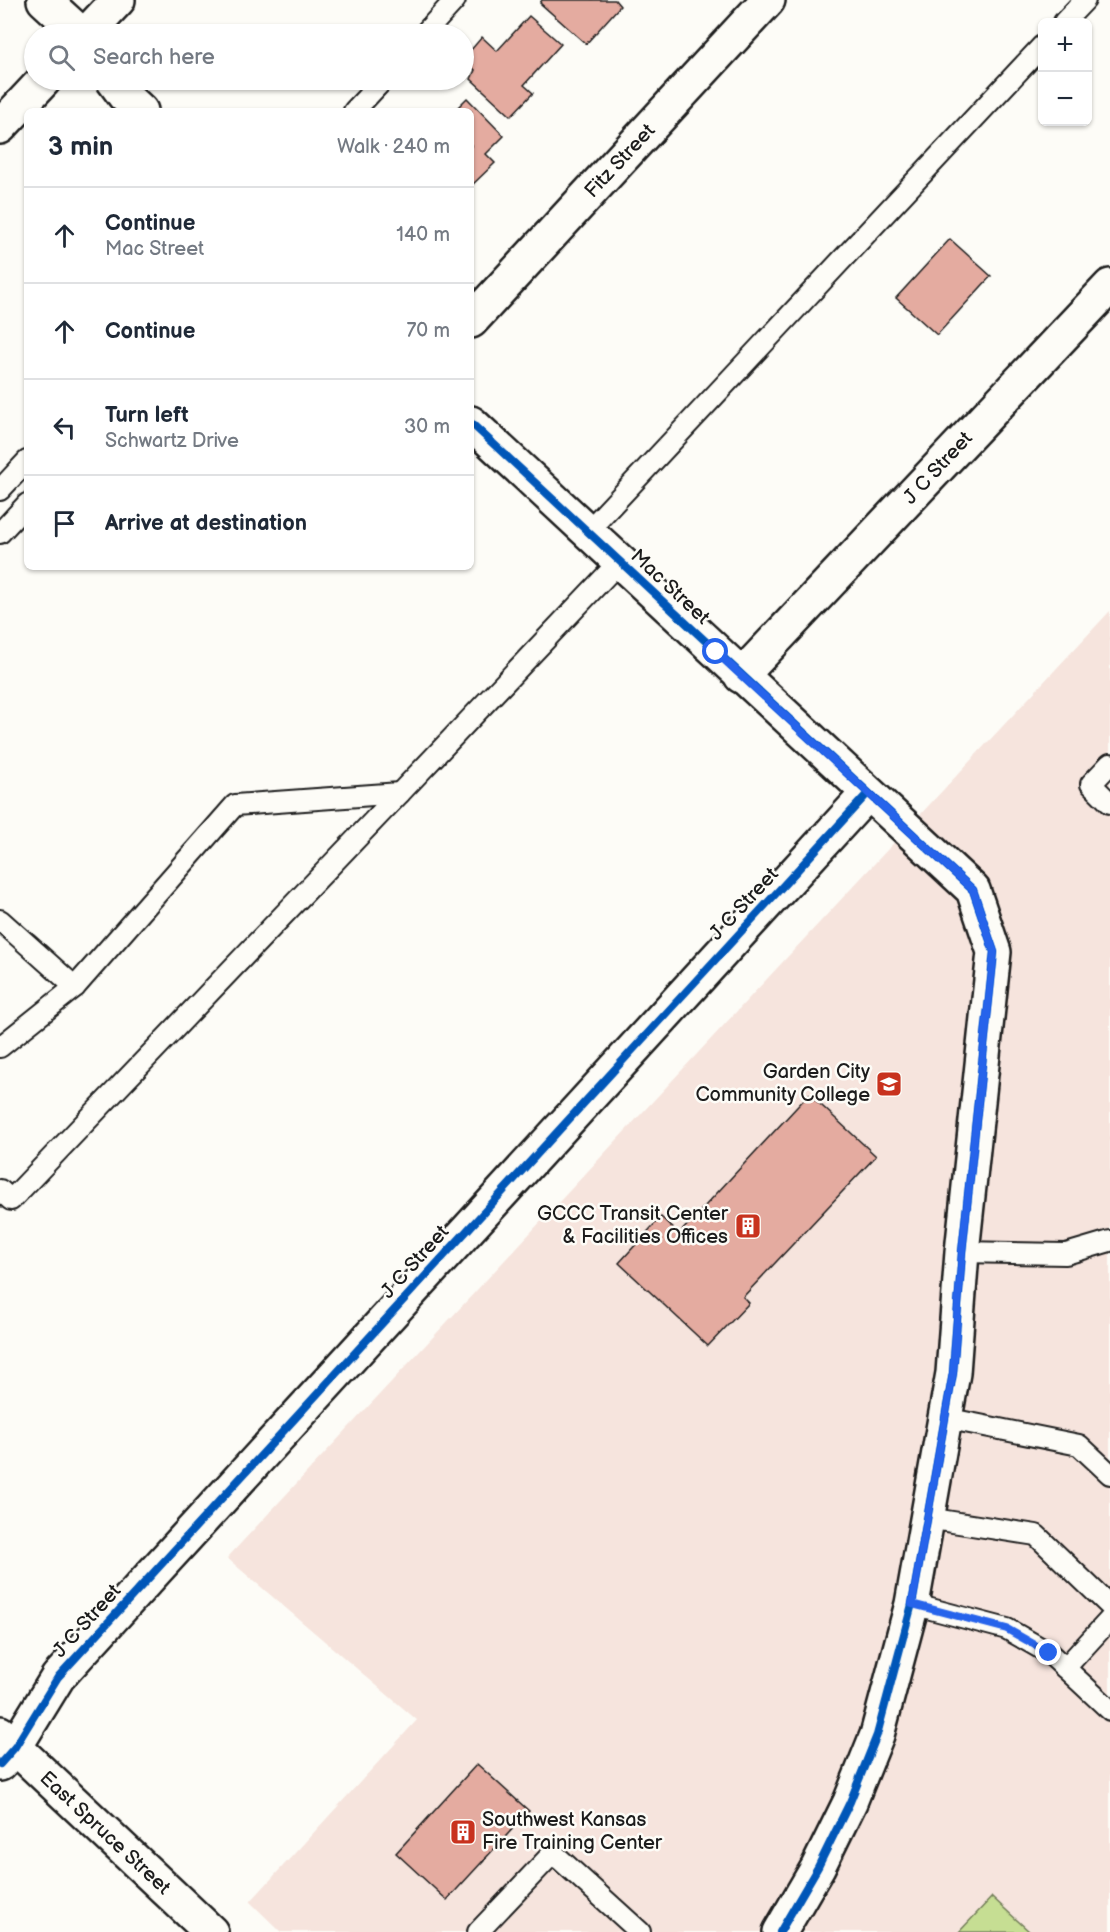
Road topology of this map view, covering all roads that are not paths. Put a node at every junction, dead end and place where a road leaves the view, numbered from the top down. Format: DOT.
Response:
graph roads {
  1 [pos="44,0"];
  2 [pos="118,0"];
  3 [pos="456,0"];
  4 [pos="768,0"];
  5 [pos="1085,0"];
  6 [pos="1068,18"];
  7 [pos="70,24"];
  8 [pos="95,24"];
  9 [pos="433,24"];
  10 [pos="1038,50"];
  11 [pos="35,90"];
  12 [pos="120,90"];
  13 [pos="374,90"];
  14 [pos="138,108"];
  15 [pos="357,108"];
  16 [pos="0,127"];
  17 [pos="1110,286"];
  18 [pos="474,318"];
  19 [pos="474,426"];
  20 [pos="24,464"];
  21 [pos="0,490"];
  22 [pos="24,507"];
  23 [pos="587,532"];
  24 [pos="0,533"];
  25 [pos="619,562"];
  26 [pos="741,676"];
  27 [pos="1110,764"];
  28 [pos="400,793"];
  29 [pos="868,793"];
  30 [pos="1110,803"];
  31 [pos="0,920"];
  32 [pos="75,987"];
  33 [pos="0,1047"];
  34 [pos="0,1190"];
  35 [pos="1110,1241"];
  36 [pos="962,1252"];
  37 [pos="945,1418"];
  38 [pos="1110,1474"];
  39 [pos="927,1518"];
  40 [pos="912,1604"];
  41 [pos="1110,1606"];
  42 [pos="1110,1619"];
  43 [pos="1065,1668"];
  44 [pos="1110,1710"];
  45 [pos="5,1748"];
  46 [pos="628,1928"];
  47 [pos="211,1932"];
  48 [pos="478,1932"];
  49 [pos="780,1932"];
  1 -- 7 [label="street"];
  2 -- 8 [label="street"];
  3 -- 9 [label="lane"];
  4 -- 18 [label="street, Fitz Street"];
  5 -- 6 [label="lane"];
  10 -- 23 [label="lane"];
  11 -- 16 [label="street"];
  12 -- 14 [label="street"];
  13 -- 15 [label="lane"];
  17 -- 26 [label="street, J C Street"];
  19 -- 23 [label="street, Mac Street"];
  20 -- 21 [label="lane"];
  22 -- 24 [label="lane"];
  23 -- 25 [label="street, Mac Street"];
  25 -- 26 [label="street, Mac Street"];
  25 -- 28 [label="lane"];
  26 -- 29 [label="street, Mac Street"];
  27 -- 30 [label="lane"];
  28 -- 32 [label="lane"];
  28 -- 34 [label="lane"];
  29 -- 36 [label="street, Mac Street"];
  29 -- 45 [label="street, J C Street"];
  31 -- 32 [label="lane"];
  32 -- 33 [label="lane"];
  35 -- 36 [label="lane"];
  36 -- 37 [label="street, Mac Street"];
  37 -- 38 [label="lane"];
  37 -- 39 [label="street, Mac Street"];
  39 -- 40 [label="street, Mac Street"];
  39 -- 41 [label="lane"];
  40 -- 43 [label="lane"];
  40 -- 49 [label="street, Mac Street"];
  42 -- 43 [label="lane"];
  43 -- 44 [label="lane"];
  45 -- 47 [label="street, East Spruce Street"];
  46 -- 48 [label="lane"];
}
